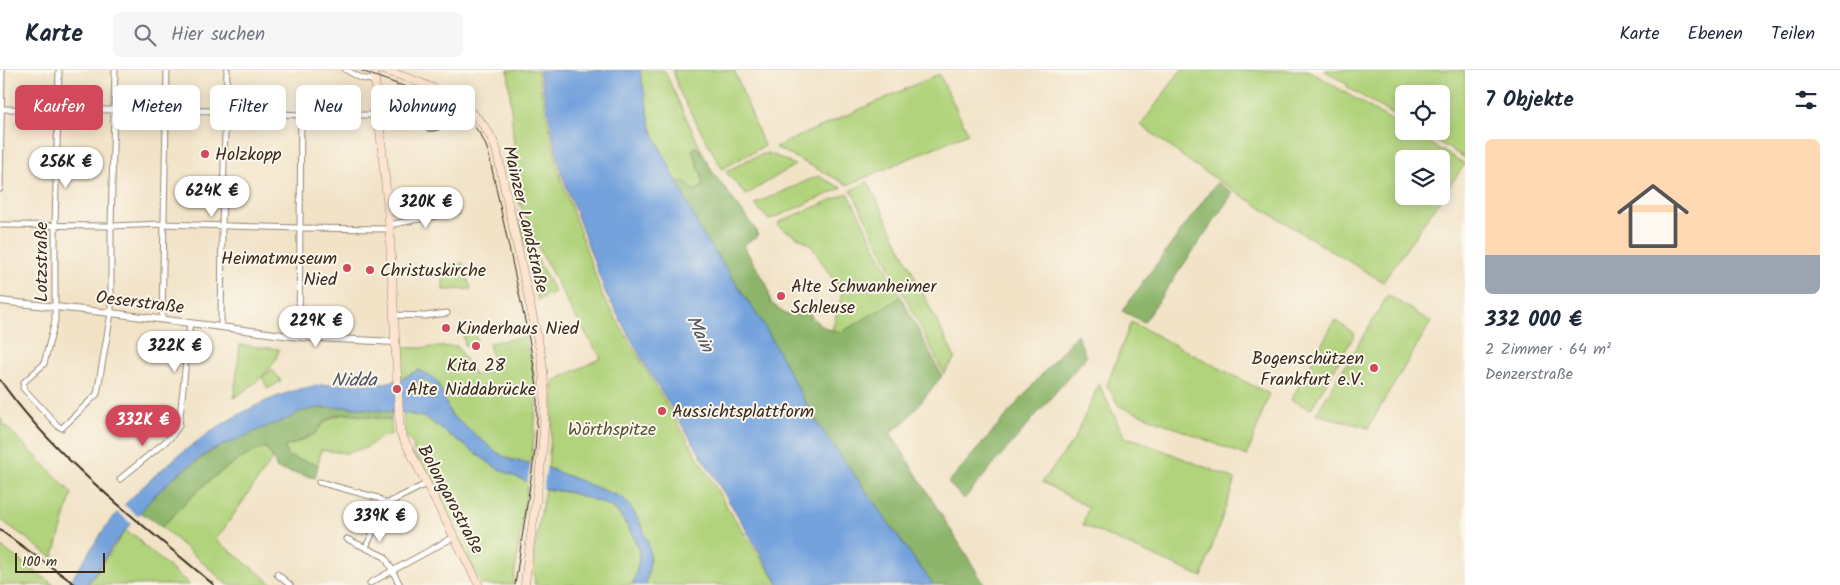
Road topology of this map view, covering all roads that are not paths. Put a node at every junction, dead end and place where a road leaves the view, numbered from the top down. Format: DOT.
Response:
graph roads {
  1 [pos="2,70"];
  2 [pos="59,70"];
  3 [pos="115,70"];
  4 [pos="167,70"];
  5 [pos="227,70"];
  6 [pos="346,70"];
  7 [pos="374,70"];
  8 [pos="383,70"];
  9 [pos="375,81"];
  10 [pos="59,85"];
  11 [pos="115,85"];
  12 [pos="167,85"];
  13 [pos="227,85"];
  14 [pos="375,85"];
  15 [pos="1,109"];
  16 [pos="15,109"];
  17 [pos="57,130"];
  18 [pos="114,130"];
  19 [pos="165,130"];
  20 [pos="225,130"];
  21 [pos="301,130"];
  22 [pos="380,130"];
  23 [pos="0,189"];
  24 [pos="459,211"];
  25 [pos="163,224"];
  26 [pos="0,225"];
  27 [pos="55,225"];
  28 [pos="111,226"];
  29 [pos="222,226"];
  30 [pos="389,227"];
  31 [pos="299,228"];
  32 [pos="0,301"];
  33 [pos="55,307"];
  34 [pos="110,313"];
  35 [pos="447,313"];
  36 [pos="394,315"];
  37 [pos="162,320"];
  38 [pos="190,323"];
  39 [pos="221,326"];
  40 [pos="299,337"];
  41 [pos="395,345"];
  42 [pos="120,479"];
  43 [pos="319,482"];
  44 [pos="426,484"];
  45 [pos="386,504"];
  46 [pos="454,537"];
  47 [pos="347,539"];
  48 [pos="366,547"];
  49 [pos="392,570"];
  50 [pos="277,574"];
  51 [pos="370,583"];
  52 [pos="290,585"];
  53 [pos="400,585"];
  54 [pos="479,585"];
  55 [pos="524,585"];
  1 -- 15 [label="street"];
  2 -- 10 [label="street, Lotzstraße"];
  3 -- 11 [label="street"];
  4 -- 12 [label="street"];
  5 -- 13 [label="street"];
  6 -- 9 [label="street"];
  7 -- 9 [label="main road"];
  8 -- 55 [label="main road, Mainzer Landstraße"];
  9 -- 14 [label="main road"];
  15 -- 16 [label="street"];
  15 -- 23 [label="street"];
  17 -- 27 [label="street, Lotzstraße"];
  18 -- 28 [label="street"];
  19 -- 25 [label="street"];
  20 -- 29 [label="street"];
  21 -- 31 [label="street"];
  22 -- 30 [label="main road"];
  24 -- 30 [label="street"];
  25 -- 28 [label="street"];
  25 -- 29 [label="street"];
  25 -- 37 [label="street"];
  26 -- 27 [label="street"];
  27 -- 28 [label="street"];
  27 -- 33 [label="street, Lotzstraße"];
  28 -- 34 [label="street"];
  29 -- 31 [label="street"];
  29 -- 39 [label="street"];
  30 -- 31 [label="street"];
  30 -- 36 [label="main road"];
  31 -- 40 [label="street"];
  32 -- 33 [label="street, Oeserstraße"];
  33 -- 34 [label="street, Oeserstraße"];
  33 -- 34 [label="street, Lotzstraße"];
  34 -- 37 [label="street, Oeserstraße"];
  35 -- 36 [label="street"];
  36 -- 41 [label="main road"];
  37 -- 38 [label="street, Oeserstraße"];
  38 -- 39 [label="street, Oeserstraße"];
  38 -- 42 [label="street"];
  39 -- 40 [label="street, Oeserstraße"];
  40 -- 41 [label="street, Oeserstraße"];
  41 -- 44 [label="main road, Bolongarostraße"];
  43 -- 45 [label="street"];
  44 -- 45 [label="street"];
  44 -- 46 [label="main road, Bolongarostraße"];
  45 -- 48 [label="street"];
  46 -- 49 [label="street"];
  46 -- 54 [label="main road, Bolongarostraße"];
  47 -- 48 [label="street"];
  48 -- 49 [label="street"];
  49 -- 51 [label="street"];
  49 -- 53 [label="street"];
  50 -- 52 [label="street"];
}
